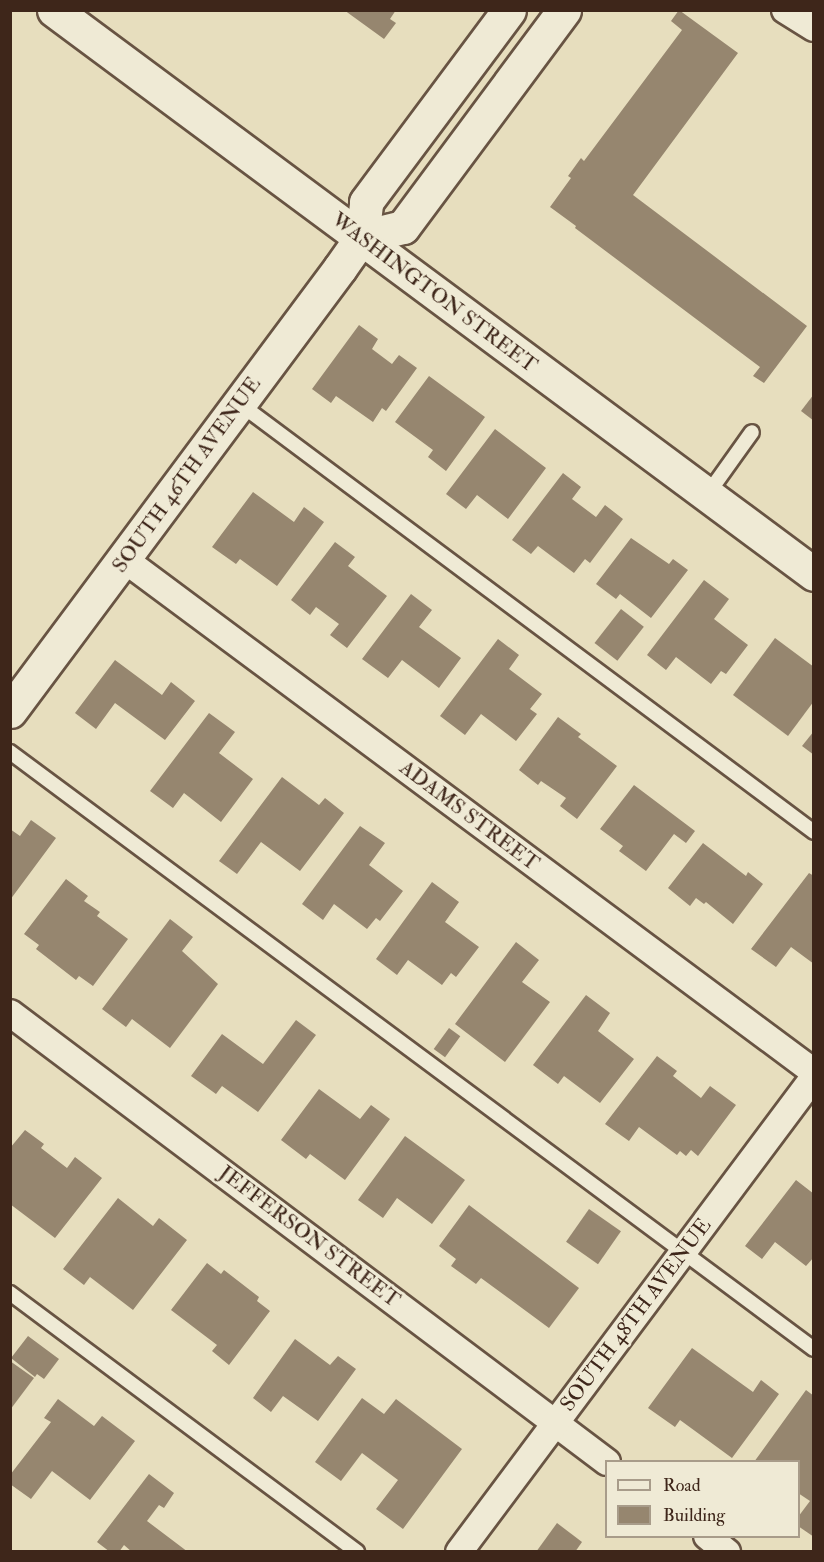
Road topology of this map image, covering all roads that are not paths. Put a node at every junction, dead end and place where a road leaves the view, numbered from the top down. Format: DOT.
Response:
graph roads {
  1 [pos="54,10"];
  2 [pos="509,10"];
  3 [pos="564,10"];
  4 [pos="785,10"];
  5 [pos="813,28"];
  6 [pos="362,237"];
  7 [pos="240,404"];
  8 [pos="752,432"];
  9 [pos="707,495"];
  10 [pos="124,560"];
  11 [pos="813,574"];
  12 [pos="10,711"];
  13 [pos="10,752"];
  14 [pos="813,832"];
  15 [pos="10,1013"];
  16 [pos="813,1075"];
  17 [pos="683,1251"];
  18 [pos="10,1293"];
  19 [pos="813,1349"];
  20 [pos="556,1423"];
  21 [pos="606,1460"];
  22 [pos="710,1538"];
  23 [pos="357,1551"];
  24 [pos="459,1551"];
  25 [pos="727,1551"];
  1 -- 6 [label="street, WASHINGTON STREET"];
  2 -- 6 [label="street, SOUTH 46TH AVENUE"];
  3 -- 6 [label="street"];
  4 -- 5 [label="street"];
  6 -- 7 [label="street, SOUTH 46TH AVENUE"];
  6 -- 9 [label="street, WASHINGTON STREET"];
  7 -- 10 [label="street, SOUTH 46TH AVENUE"];
  7 -- 14 [label="lane"];
  8 -- 9 [label="lane"];
  9 -- 11 [label="street, WASHINGTON STREET"];
  10 -- 12 [label="street, SOUTH 46TH AVENUE"];
  10 -- 16 [label="street, ADAMS STREET"];
  13 -- 17 [label="lane"];
  15 -- 20 [label="street, JEFFERSON STREET"];
  16 -- 17 [label="street, SOUTH 48TH AVENUE"];
  17 -- 19 [label="lane"];
  17 -- 20 [label="street, SOUTH 48TH AVENUE"];
  18 -- 23 [label="lane"];
  20 -- 21 [label="street, JEFFERSON STREET"];
  20 -- 24 [label="street, SOUTH 48TH AVENUE"];
  22 -- 25 [label="street"];
}
